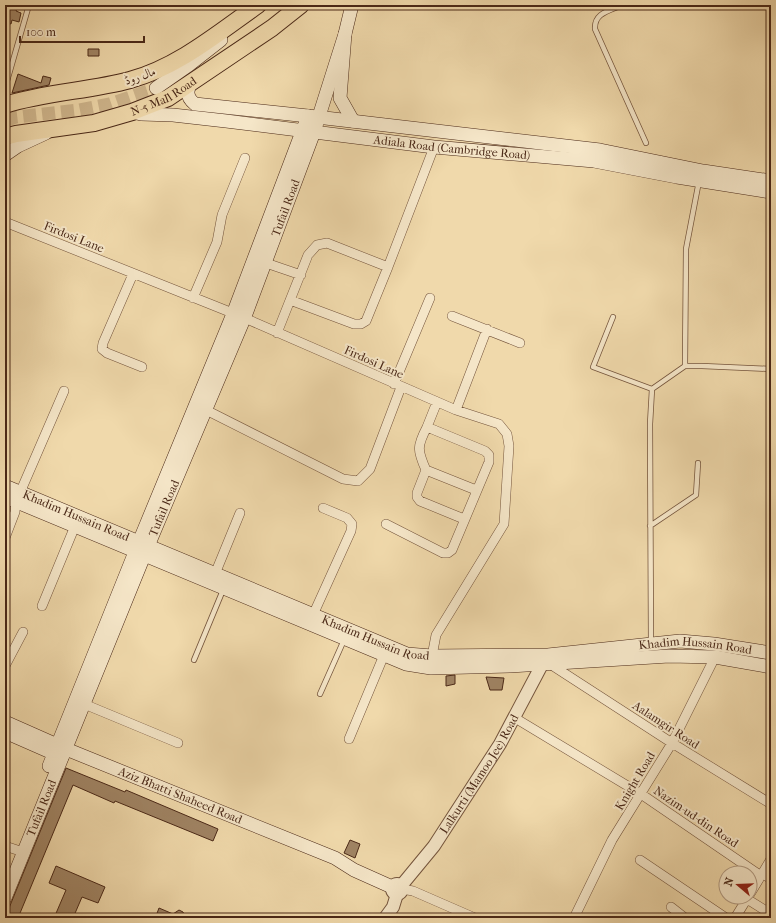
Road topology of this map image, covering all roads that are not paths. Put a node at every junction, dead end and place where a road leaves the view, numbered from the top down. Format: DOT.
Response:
graph roads {
  1 [pos="29,5"];
  2 [pos="258,5"];
  3 [pos="301,5"];
  4 [pos="352,5"];
  5 [pos="622,5"];
  6 [pos="345,34"];
  7 [pos="193,80"];
  8 [pos="5,88"];
  9 [pos="156,88"];
  10 [pos="5,105"];
  11 [pos="132,112"];
  12 [pos="314,116"];
  13 [pos="353,122"];
  14 [pos="57,129"];
  15 [pos="308,132"];
  16 [pos="5,137"];
  17 [pos="646,143"];
  18 [pos="434,147"];
  19 [pos="5,155"];
  20 [pos="245,158"];
  21 [pos="699,181"];
  22 [pos="771,182"];
  23 [pos="771,192"];
  24 [pos="5,222"];
  25 [pos="266,263"];
  26 [pos="388,267"];
  27 [pos="133,274"];
  28 [pos="300,275"];
  29 [pos="193,298"];
  30 [pos="430,298"];
  31 [pos="290,300"];
  32 [pos="452,316"];
  33 [pos="239,317"];
  34 [pos="613,317"];
  35 [pos="487,330"];
  36 [pos="277,333"];
  37 [pos="520,343"];
  38 [pos="685,366"];
  39 [pos="142,367"];
  40 [pos="771,369"];
  41 [pos="398,385"];
  42 [pos="652,389"];
  43 [pos="64,391"];
  44 [pos="437,402"];
  45 [pos="206,410"];
  46 [pos="456,410"];
  47 [pos="427,427"];
  48 [pos="698,462"];
  49 [pos="426,470"];
  50 [pos="5,486"];
  51 [pos="476,490"];
  52 [pos="14,497"];
  53 [pos="323,508"];
  54 [pos="240,513"];
  55 [pos="464,519"];
  56 [pos="386,524"];
  57 [pos="75,526"];
  58 [pos="650,526"];
  59 [pos="5,538"];
  60 [pos="142,549"];
  61 [pos="214,574"];
  62 [pos="224,588"];
  63 [pos="42,606"];
  64 [pos="313,615"];
  65 [pos="23,632"];
  66 [pos="345,638"];
  67 [pos="651,644"];
  68 [pos="771,653"];
  69 [pos="384,655"];
  70 [pos="432,656"];
  71 [pos="716,657"];
  72 [pos="194,660"];
  73 [pos="547,661"];
  74 [pos="5,666"];
  75 [pos="771,667"];
  76 [pos="320,694"];
  77 [pos="84,704"];
  78 [pos="515,718"];
  79 [pos="5,722"];
  80 [pos="5,732"];
  81 [pos="349,739"];
  82 [pos="178,743"];
  83 [pos="672,743"];
  84 [pos="60,751"];
  85 [pos="641,794"];
  86 [pos="771,804"];
  87 [pos="11,848"];
  88 [pos="771,859"];
  89 [pos="640,860"];
  90 [pos="762,875"];
  91 [pos="771,879"];
  92 [pos="758,881"];
  93 [pos="5,882"];
  94 [pos="398,889"];
  95 [pos="5,898"];
  96 [pos="758,904"];
  97 [pos="743,905"];
  98 [pos="671,907"];
  99 [pos="771,914"];
  100 [pos="386,918"];
  101 [pos="475,918"];
  102 [pos="574,918"];
  103 [pos="685,918"];
  104 [pos="726,918"];
  105 [pos="735,918"];
  1 -- 8 [label="lane"];
  2 -- 9 [label="main road"];
  2 -- 10 [label="highway, مال روڈ"];
  3 -- 7 [label="highway, N-5 Mall Road"];
  4 -- 6 [label="main road"];
  5 -- 17 [label="lane"];
  6 -- 12 [label="main road, Tufail Road"];
  6 -- 13 [label="main road"];
  7 -- 11 [label="highway, N-5 Mall Road"];
  7 -- 12 [label="main road, Adiala Road (Cambridge Road)"];
  11 -- 14 [label="highway, N-5 Mall Road"];
  11 -- 15 [label="main road, Adiala Road (Cambridge Road)"];
  12 -- 13 [label="main road, Adiala Road (Cambridge Road)"];
  12 -- 15 [label="main road, Tufail Road"];
  13 -- 22 [label="main road, Adiala Road (Cambridge Road)"];
  14 -- 16 [label="highway, N-5 Mall Road"];
  14 -- 19 [label="main road"];
  15 -- 18 [label="main road, Adiala Road (Cambridge Road)"];
  15 -- 25 [label="main road, Tufail Road"];
  15 -- 33 [label="main road, Tufail Road"];
  18 -- 21 [label="main road, Adiala Road (Cambridge Road)"];
  18 -- 26 [label="street"];
  20 -- 29 [label="street"];
  21 -- 23 [label="main road, Adiala Road (Cambridge Road)"];
  21 -- 38 [label="lane"];
  24 -- 27 [label="street, Firdosi Lane"];
  25 -- 28 [label="street"];
  25 -- 33 [label="main road, Tufail Road"];
  26 -- 28 [label="street"];
  26 -- 31 [label="street"];
  27 -- 29 [label="street, Firdosi Lane"];
  27 -- 39 [label="street"];
  28 -- 31 [label="street"];
  29 -- 33 [label="street, Firdosi Lane"];
  30 -- 41 [label="street"];
  31 -- 36 [label="street"];
  32 -- 35 [label="street"];
  33 -- 36 [label="street, Firdosi Lane"];
  33 -- 45 [label="main road, Tufail Road"];
  33 -- 60 [label="main road, Tufail Road"];
  34 -- 42 [label="lane"];
  35 -- 37 [label="street"];
  35 -- 46 [label="street"];
  36 -- 41 [label="street, Firdosi Lane"];
  38 -- 40 [label="lane"];
  38 -- 42 [label="lane"];
  41 -- 44 [label="street, Firdosi Lane"];
  41 -- 45 [label="street"];
  42 -- 58 [label="lane"];
  43 -- 52 [label="street"];
  44 -- 46 [label="street, Firdosi Lane"];
  44 -- 47 [label="street"];
  45 -- 60 [label="main road, Tufail Road"];
  46 -- 70 [label="street, Firdosi Lane"];
  47 -- 49 [label="street"];
  47 -- 51 [label="street"];
  48 -- 58 [label="lane"];
  49 -- 51 [label="street"];
  49 -- 55 [label="street"];
  50 -- 52 [label="main road, Khadim Hussain Road"];
  51 -- 55 [label="street"];
  52 -- 57 [label="main road, Khadim Hussain Road"];
  52 -- 59 [label="street"];
  52 -- 60 [label="main road, Khadim Hussain Road"];
  53 -- 64 [label="street"];
  54 -- 61 [label="street"];
  55 -- 56 [label="street"];
  57 -- 60 [label="main road, Khadim Hussain Road"];
  57 -- 63 [label="street"];
  58 -- 67 [label="lane"];
  60 -- 61 [label="main road, Khadim Hussain Road"];
  60 -- 62 [label="main road, Khadim Hussain Road"];
  60 -- 77 [label="main road, Tufail Road"];
  60 -- 84 [label="main road, Tufail Road"];
  61 -- 64 [label="main road, Khadim Hussain Road"];
  62 -- 66 [label="main road, Khadim Hussain Road"];
  62 -- 72 [label="lane"];
  64 -- 70 [label="main road, Khadim Hussain Road"];
  65 -- 74 [label="street"];
  66 -- 69 [label="main road, Khadim Hussain Road"];
  66 -- 76 [label="lane"];
  67 -- 68 [label="main road, Khadim Hussain Road"];
  67 -- 73 [label="main road, Khadim Hussain Road"];
  69 -- 73 [label="main road, Khadim Hussain Road"];
  69 -- 81 [label="street"];
  70 -- 73 [label="main road, Khadim Hussain Road"];
  71 -- 73 [label="main road, Khadim Hussain Road"];
  71 -- 75 [label="main road, Khadim Hussain Road"];
  71 -- 83 [label="street, Knight Road"];
  73 -- 78 [label="street, Lalkurti (Mamoo Jee) Road"];
  73 -- 83 [label="street, Aalamgir Road"];
  77 -- 82 [label="street"];
  77 -- 84 [label="main road, Tufail Road"];
  78 -- 85 [label="street, Nazim-ud-din Road"];
  78 -- 94 [label="street, Lalkurti (Mamoo Jee) Road"];
  79 -- 84 [label="main road, Aziz Bhatti Shaheed Road"];
  80 -- 84 [label="main road, Aziz Bhatti Shaheed Road"];
  83 -- 85 [label="street, Knight Road"];
  83 -- 86 [label="street, Aalamgir Road"];
  84 -- 87 [label="main road, Tufail Road"];
  84 -- 94 [label="main road, Aziz Bhatti Shaheed Road"];
  84 -- 95 [label="main road, Tufail Road"];
  85 -- 90 [label="street, Nazim-ud-din Road"];
  85 -- 102 [label="street, Knight Road"];
  87 -- 93 [label="main road, Tufail Road"];
  88 -- 90 [label="street"];
  89 -- 104 [label="street"];
  90 -- 91 [label="street, Nazim-ud-din Road"];
  90 -- 92 [label="street"];
  94 -- 100 [label="street, Lalkurti (Mamoo Jee) Road"];
  94 -- 101 [label="street"];
  96 -- 99 [label="street"];
  97 -- 105 [label="street"];
  98 -- 103 [label="street"];
}
